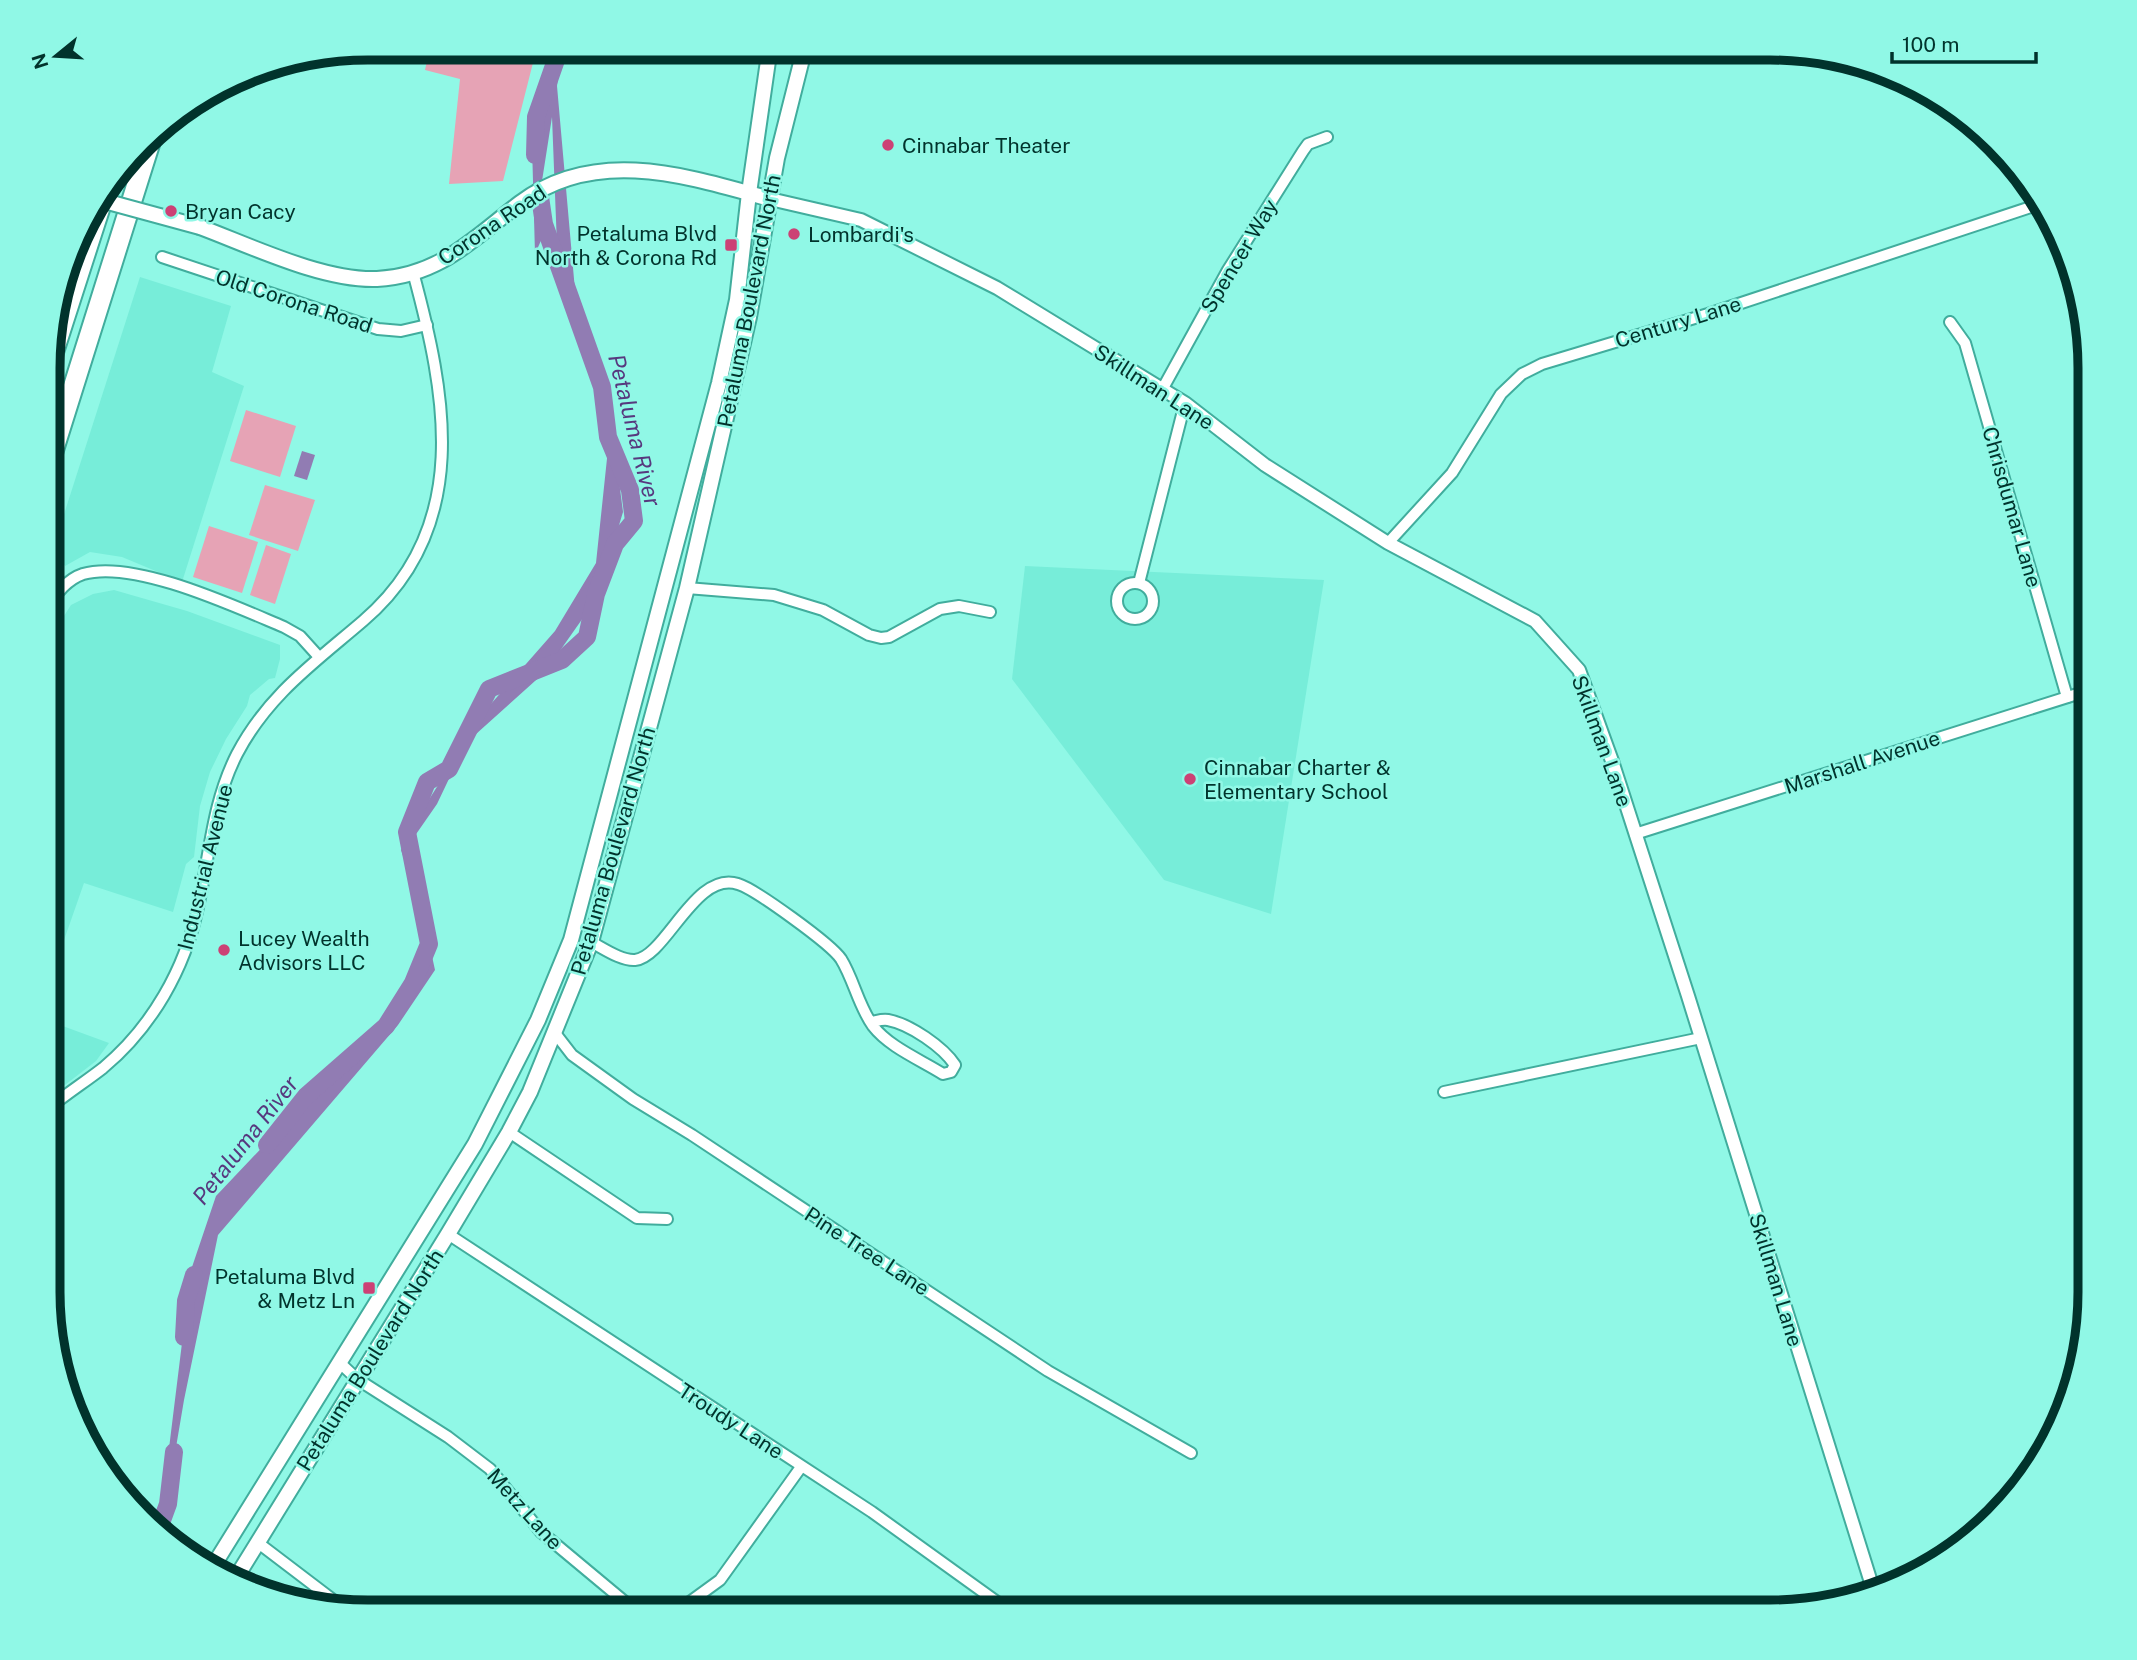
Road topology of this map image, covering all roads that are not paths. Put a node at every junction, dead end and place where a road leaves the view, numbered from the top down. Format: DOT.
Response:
graph roads {
  1 [pos="768,60"];
  2 [pos="802,60"];
  3 [pos="1327,137"];
  4 [pos="147,153"];
  5 [pos="749,193"];
  6 [pos="770,199"];
  7 [pos="108,202"];
  8 [pos="2032,207"];
  9 [pos="94,225"];
  10 [pos="162,257"];
  11 [pos="413,272"];
  12 [pos="1950,322"];
  13 [pos="62,324"];
  14 [pos="427,325"];
  15 [pos="1163,388"];
  16 [pos="1185,403"];
  17 [pos="60,429"];
  18 [pos="1388,542"];
  19 [pos="1139,583"];
  20 [pos="687,588"];
  21 [pos="60,591"];
  22 [pos="989,612"];
  23 [pos="319,657"];
  24 [pos="2078,694"];
  25 [pos="2067,697"];
  26 [pos="1635,834"];
  27 [pos="591,942"];
  28 [pos="871,1022"];
  29 [pos="555,1033"];
  30 [pos="1701,1038"];
  31 [pos="1444,1093"];
  32 [pos="60,1100"];
  33 [pos="509,1132"];
  34 [pos="667,1219"];
  35 [pos="448,1234"];
  36 [pos="340,1363"];
  37 [pos="357,1380"];
  38 [pos="1191,1453"];
  39 [pos="801,1467"];
  40 [pos="257,1542"];
  41 [pos="217,1561"];
  42 [pos="239,1572"];
  43 [pos="1871,1583"];
  44 [pos="331,1598"];
  45 [pos="623,1600"];
  46 [pos="692,1600"];
  47 [pos="994,1600"];
  1 -- 5 [label="main road, Petaluma Boulevard North"];
  2 -- 6 [label="main road, Petaluma Boulevard North"];
  3 -- 15 [label="street, Spencer Way"];
  4 -- 17 [label="highway"];
  5 -- 6 [label="main road, Corona Road"];
  5 -- 11 [label="main road, Corona Road"];
  5 -- 36 [label="main road, Petaluma Boulevard North"];
  6 -- 15 [label="street, Skillman Lane"];
  6 -- 20 [label="main road, Petaluma Boulevard North"];
  7 -- 11 [label="main road, Corona Road, bridge"];
  8 -- 18 [label="street, Century Lane"];
  9 -- 13 [label="highway"];
  10 -- 14 [label="street, Old Corona Road"];
  11 -- 14 [label="street, Industrial Avenue"];
  12 -- 25 [label="street, Chrisdumar Lane"];
  14 -- 23 [label="street, Industrial Avenue"];
  15 -- 16 [label="street, Skillman Lane"];
  16 -- 18 [label="street, Skillman Lane"];
  16 -- 19 [label="street"];
  18 -- 26 [label="street, Skillman Lane"];
  20 -- 22 [label="street"];
  20 -- 27 [label="main road, Petaluma Boulevard North"];
  21 -- 23 [label="street"];
  23 -- 32 [label="street, Industrial Avenue"];
  24 -- 25 [label="street, Marshall Avenue"];
  25 -- 26 [label="street, Marshall Avenue"];
  26 -- 30 [label="street, Skillman Lane"];
  27 -- 28 [label="street"];
  27 -- 29 [label="main road, Petaluma Boulevard North"];
  28 -- 28 [label="street"];
  29 -- 33 [label="main road, Petaluma Boulevard North"];
  29 -- 38 [label="street, Pine Tree Lane"];
  30 -- 31 [label="street"];
  30 -- 43 [label="street, Skillman Lane"];
  33 -- 34 [label="street"];
  33 -- 35 [label="main road, Petaluma Boulevard North"];
  35 -- 37 [label="main road, Petaluma Boulevard North"];
  35 -- 39 [label="street, Troudy Lane"];
  36 -- 37 [label="street, Metz Lane"];
  36 -- 41 [label="main road, Petaluma Boulevard North"];
  37 -- 40 [label="main road, Petaluma Boulevard North"];
  37 -- 45 [label="street, Metz Lane"];
  39 -- 46 [label="street"];
  39 -- 47 [label="street, Troudy Lane"];
  40 -- 42 [label="main road, Petaluma Boulevard North"];
  40 -- 44 [label="street"];
}
